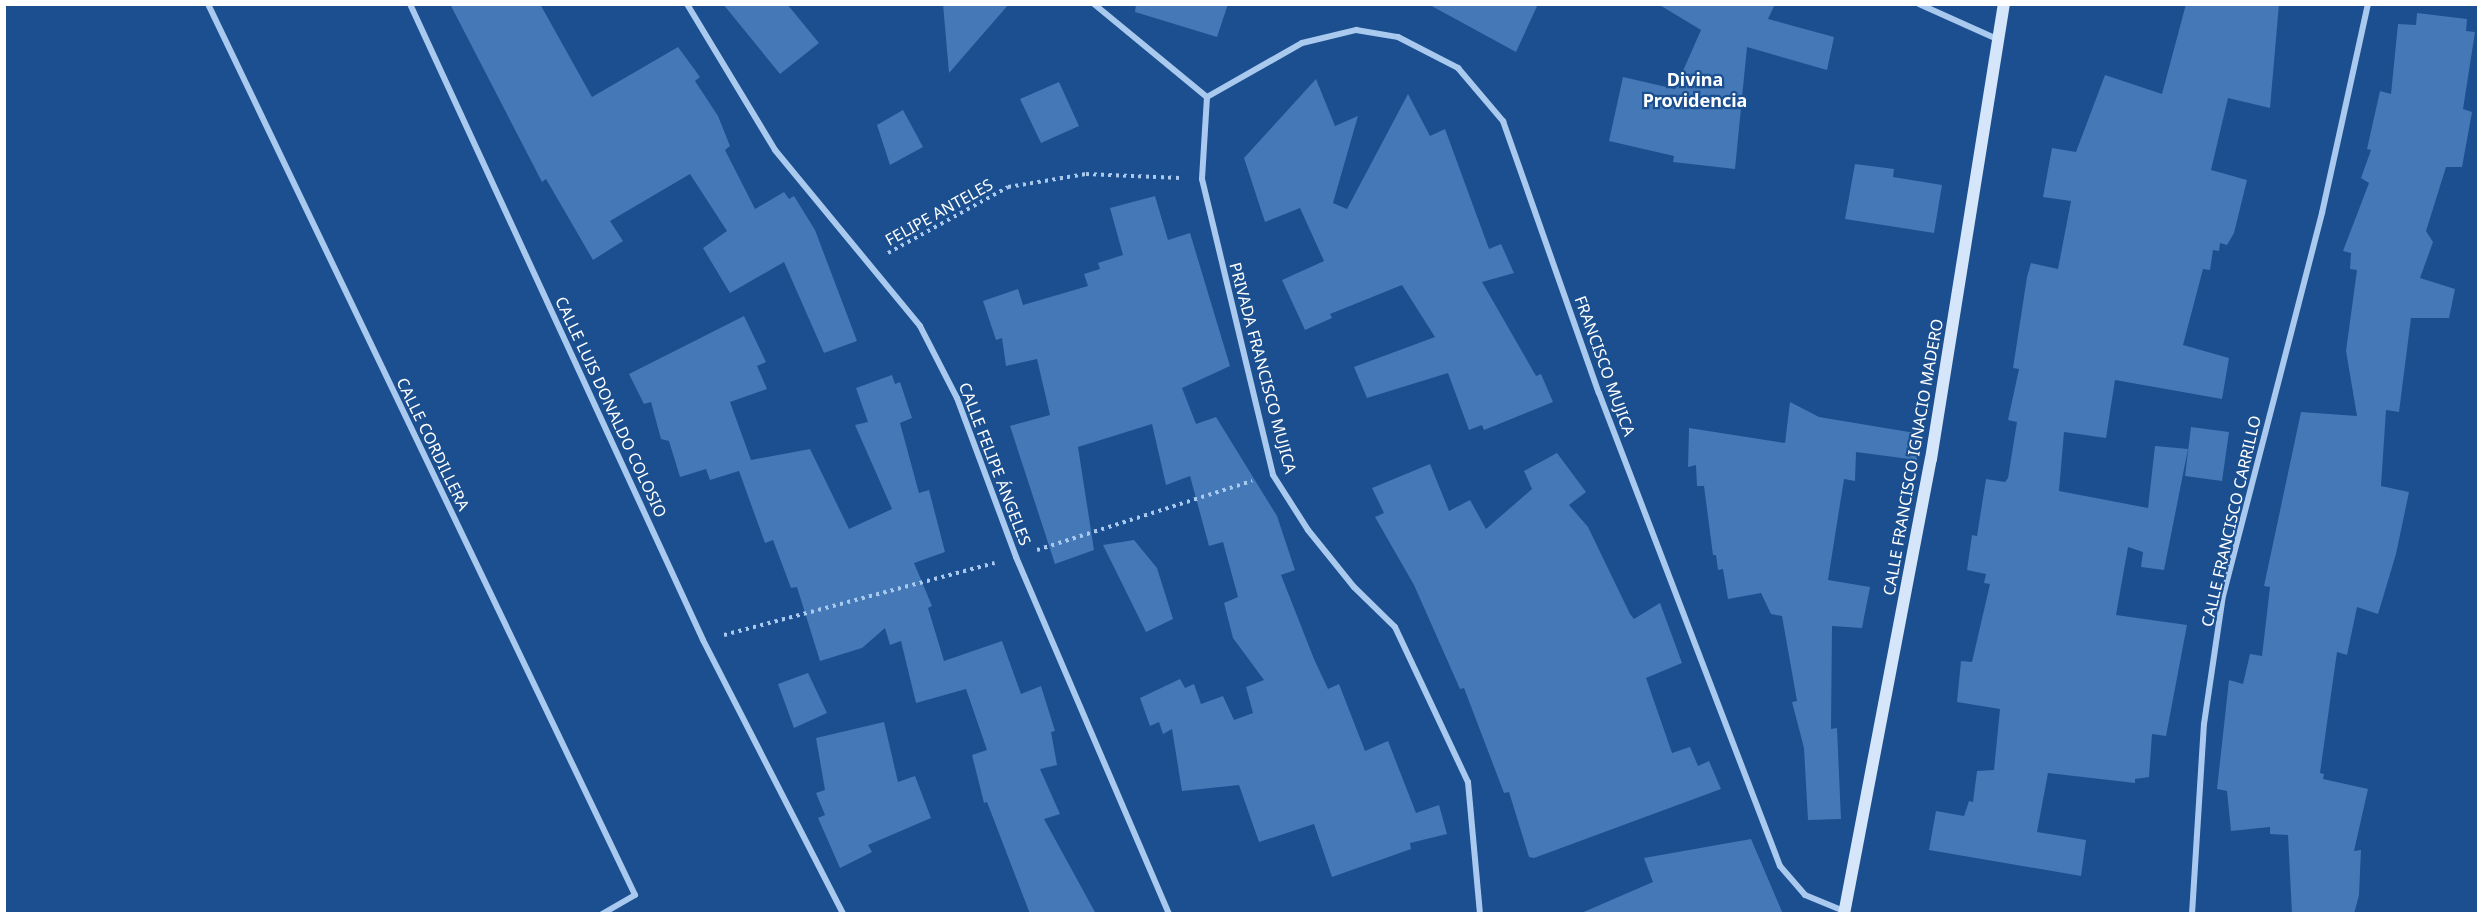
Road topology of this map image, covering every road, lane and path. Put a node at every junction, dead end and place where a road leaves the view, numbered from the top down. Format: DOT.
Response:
graph roads {
  1 [pos="208,4"];
  2 [pos="410,4"];
  3 [pos="687,4"];
  4 [pos="1094,4"];
  5 [pos="1919,4"];
  6 [pos="2004,4"];
  7 [pos="2368,4"];
  8 [pos="2000,41"];
  9 [pos="1207,97"];
  10 [pos="1202,179"];
  11 [pos="869,266"];
  12 [pos="1273,475"];
  13 [pos="1016,557"];
  14 [pos="703,640"];
  15 [pos="1844,912"];
  16 [pos="602,914"];
  17 [pos="843,914"];
  18 [pos="1169,914"];
  19 [pos="1480,914"];
  20 [pos="2192,914"];
  1 -- 16 [label="street, CALLE CORDILLERA"];
  2 -- 14 [label="street, CALLE LUIS DONALDO COLOSIO"];
  3 -- 11 [label="street, CALLE FELIPE ÁNGELES"];
  4 -- 9 [label="street"];
  5 -- 8 [label="street"];
  6 -- 8 [label="main road, CALLE FRANCISCO IGNACIO MADERO"];
  7 -- 20 [label="street, CALLE FRANCISCO CARRILLO"];
  8 -- 15 [label="main road, CALLE FRANCISCO IGNACIO MADERO"];
  9 -- 10 [label="street, PRIVADA FRANCISCO MUJICA"];
  9 -- 15 [label="street, FRANCISCO MUJICA"];
  10 -- 11 [label="path, FELIPE ANTELES"];
  10 -- 12 [label="street, PRIVADA FRANCISCO MUJICA"];
  11 -- 13 [label="street, CALLE FELIPE ÁNGELES"];
  12 -- 13 [label="path"];
  12 -- 19 [label="street, PRIVADA FRANCISCO MUJICA"];
  13 -- 14 [label="path"];
  13 -- 18 [label="street, CALLE FELIPE ÁNGELES"];
  14 -- 17 [label="street, CALLE LUIS DONALDO COLOSIO"];
}
